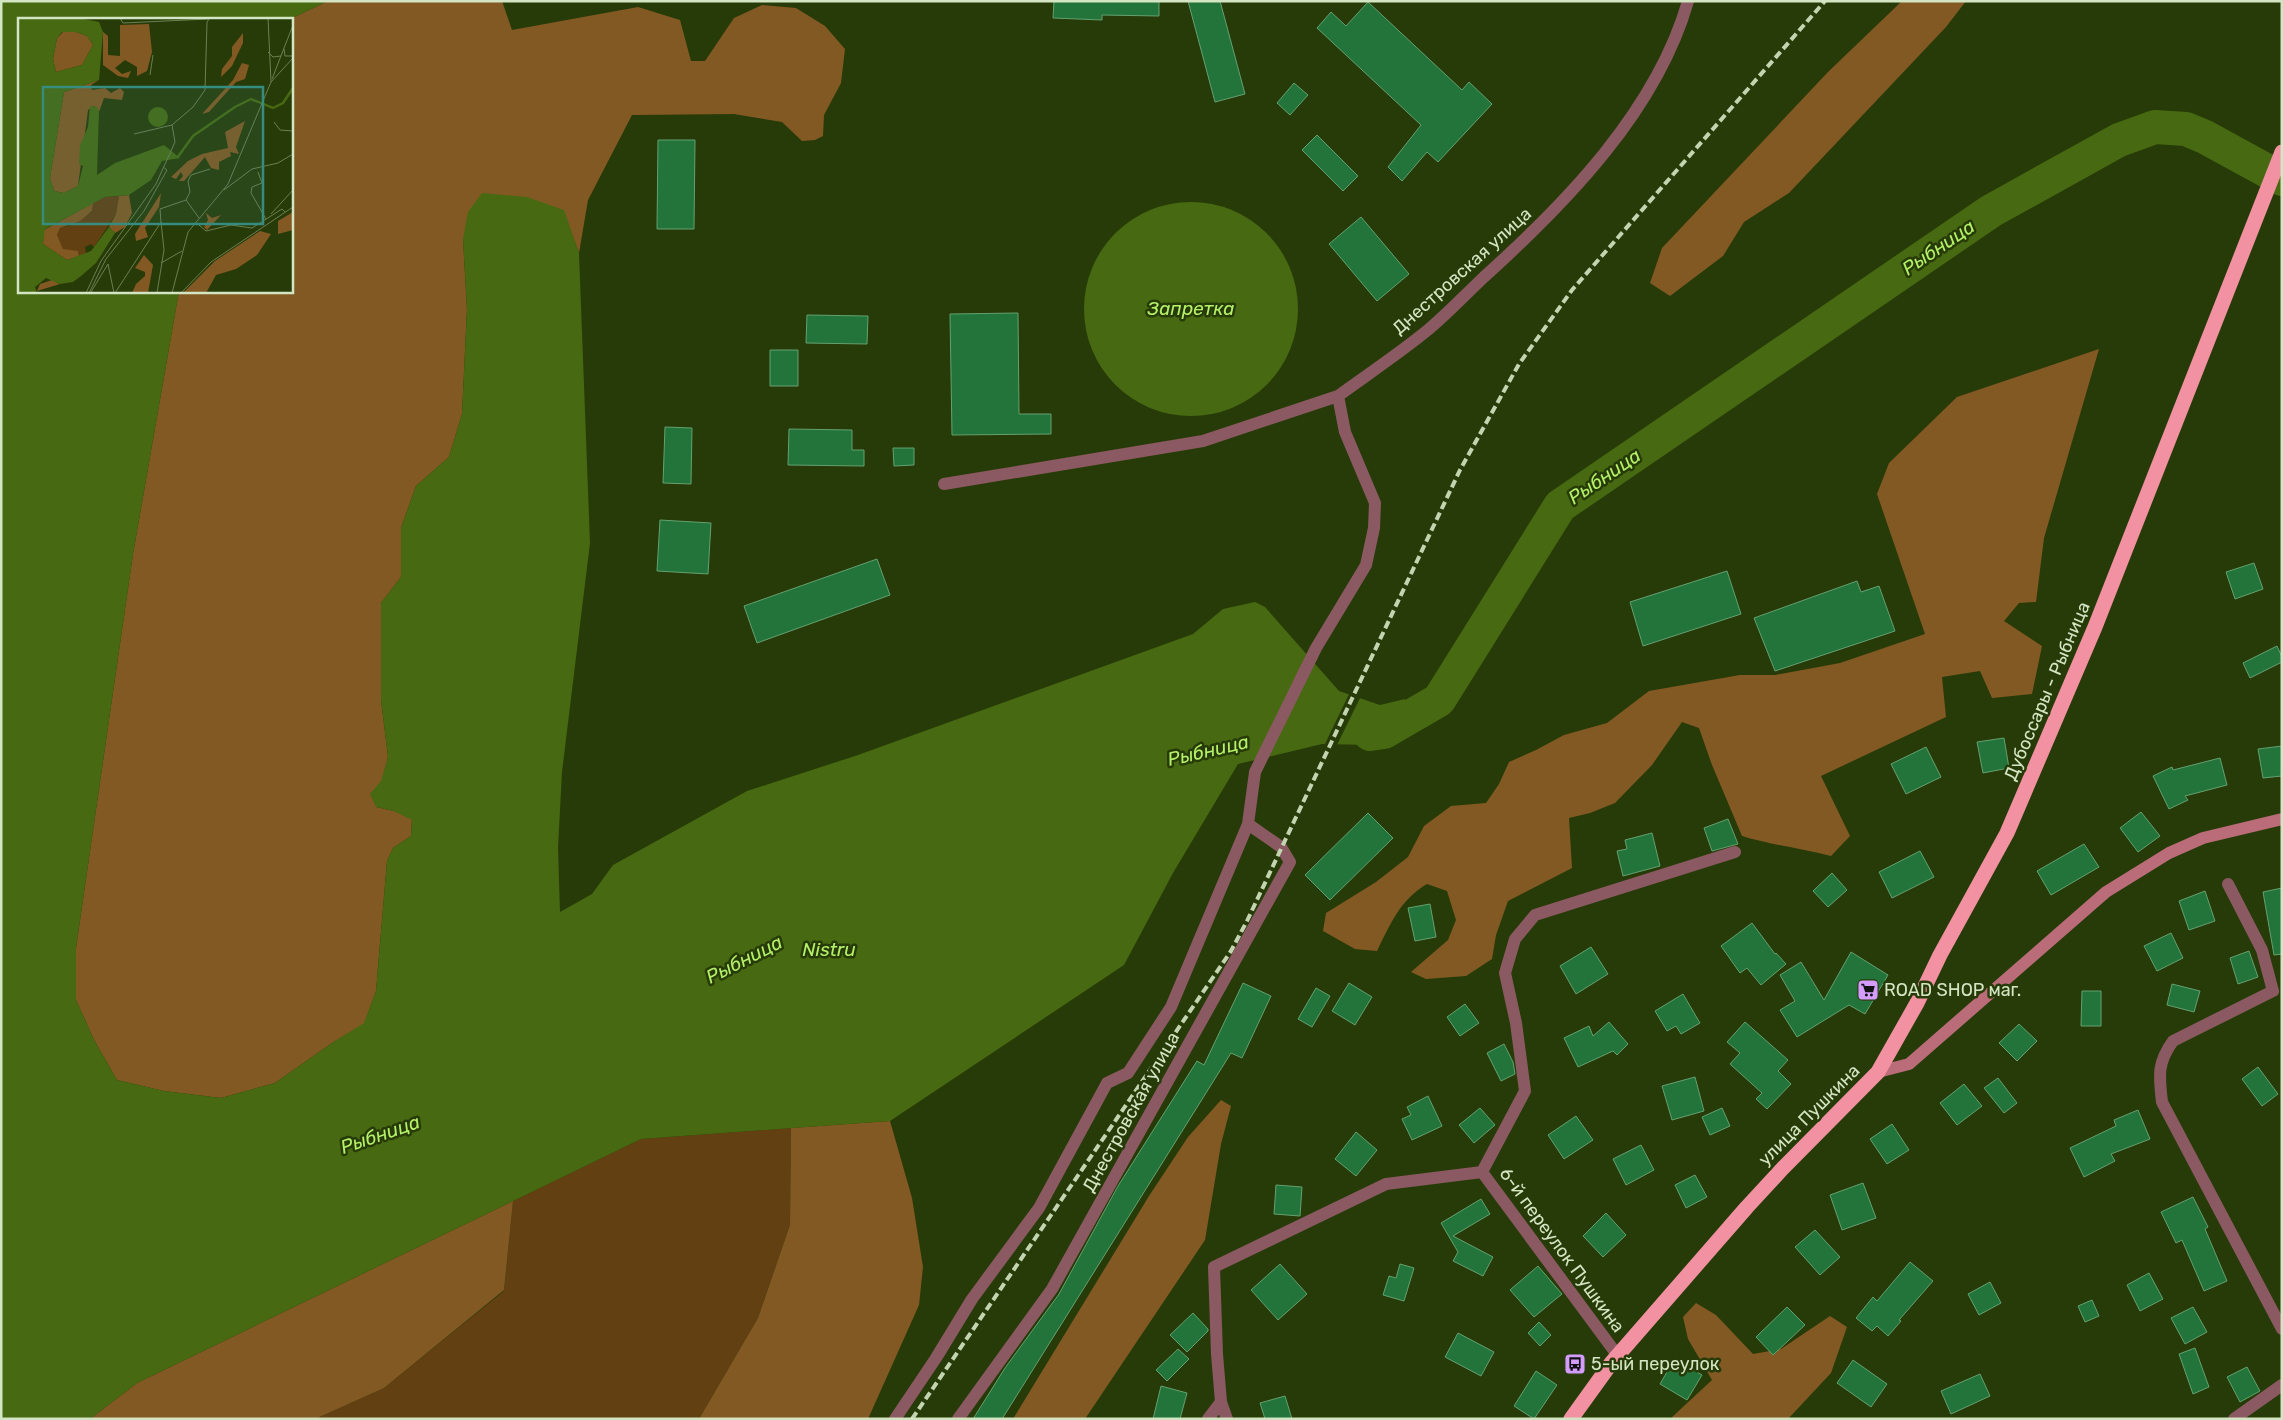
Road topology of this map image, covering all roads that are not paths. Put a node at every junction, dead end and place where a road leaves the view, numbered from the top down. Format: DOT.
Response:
graph roads {
  1 [pos="1688,1"];
  2 [pos="2282,152"];
  3 [pos="1338,396"];
  4 [pos="944,484"];
  5 [pos="2282,819"];
  6 [pos="1248,824"];
  7 [pos="1735,852"];
  8 [pos="2228,884"];
  9 [pos="1878,1072"];
  10 [pos="1482,1172"];
  11 [pos="2282,1329"];
  12 [pos="1618,1356"];
  13 [pos="2282,1386"];
  14 [pos="1221,1402"];
  15 [pos="895,1419"];
  16 [pos="958,1419"];
  17 [pos="1208,1419"];
  18 [pos="1228,1419"];
  19 [pos="1571,1419"];
  20 [pos="2234,1419"];
  1 -- 3 [label="street, Днестровская улица"];
  2 -- 9 [label="highway, Дубоссары - Рыбница"];
  3 -- 4 [label="street, Днестровская улица"];
  3 -- 6 [label="street, Днестровская улица"];
  5 -- 9 [label="street, улица Пушкина"];
  6 -- 15 [label="street, Днестровская улица"];
  6 -- 16 [label="street, Днестровская улица"];
  7 -- 10 [label="street, 6-й переулок Пушкина"];
  8 -- 11 [label="street"];
  9 -- 12 [label="highway, улица Пушкина"];
  10 -- 12 [label="street, 6-й переулок Пушкина"];
  10 -- 14 [label="street"];
  12 -- 19 [label="highway, улица Пушкина"];
  13 -- 20 [label="street"];
  14 -- 17 [label="street"];
  14 -- 18 [label="street"];
}
